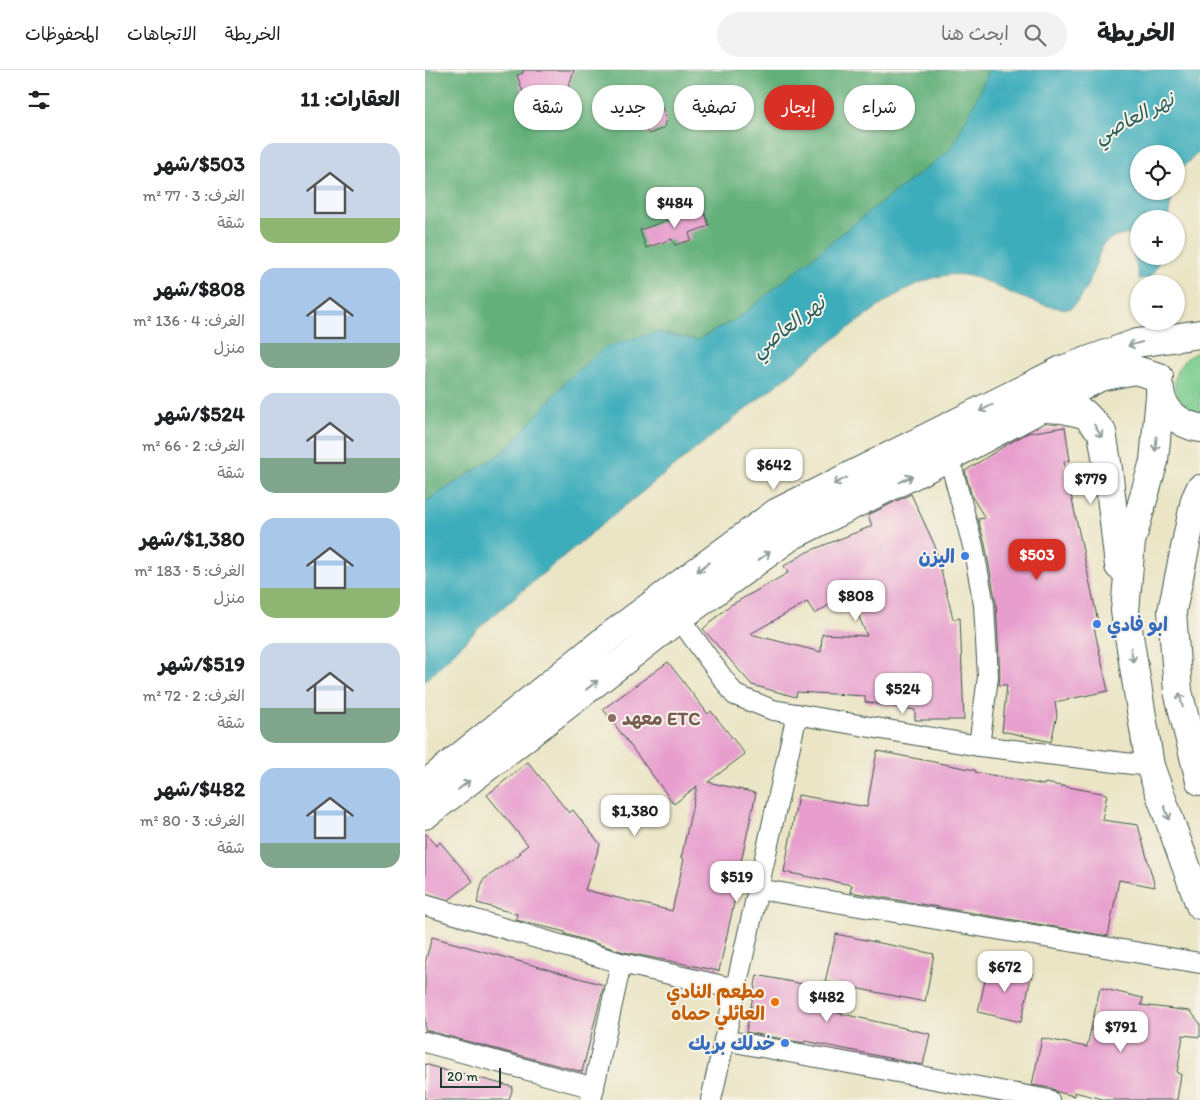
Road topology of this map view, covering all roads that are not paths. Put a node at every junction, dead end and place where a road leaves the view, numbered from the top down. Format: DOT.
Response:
graph roads {
  1 [pos="1199,335"];
  2 [pos="1160,386"];
  3 [pos="1041,408"];
  4 [pos="1200,428"];
  5 [pos="949,458"];
  6 [pos="1200,489"];
  7 [pos="1125,611"];
  8 [pos="679,618"];
  9 [pos="797,714"];
  10 [pos="979,746"];
  11 [pos="1150,766"];
  12 [pos="1200,781"];
  13 [pos="425,785"];
  14 [pos="425,815"];
  15 [pos="758,889"];
  16 [pos="425,905"];
  17 [pos="1200,905"];
  18 [pos="621,964"];
  19 [pos="1200,964"];
  20 [pos="736,989"];
  21 [pos="725,1040"];
  22 [pos="425,1042"];
  23 [pos="956,1091"];
  24 [pos="593,1094"];
  25 [pos="711,1100"];
  26 [pos="1049,1100"];
  1 -- 2 [label="main road"];
  1 -- 13 [label="main road, one-way"];
  2 -- 3 [label="main road"];
  2 -- 4 [label="main road"];
  2 -- 7 [label="main road, one-way"];
  3 -- 5 [label="main road"];
  3 -- 7 [label="main road, one-way"];
  8 -- 5 [label="main road, one-way"];
  5 -- 10 [label="street"];
  12 -- 6 [label="main road, one-way"];
  7 -- 11 [label="main road, one-way"];
  8 -- 9 [label="street"];
  14 -- 8 [label="main road, one-way"];
  9 -- 10 [label="street"];
  9 -- 15 [label="street"];
  10 -- 11 [label="street"];
  11 -- 17 [label="main road, one-way"];
  15 -- 19 [label="street"];
  15 -- 20 [label="street"];
  16 -- 18 [label="street"];
  18 -- 20 [label="street"];
  18 -- 24 [label="street"];
  20 -- 21 [label="street"];
  21 -- 23 [label="street"];
  21 -- 25 [label="street"];
  22 -- 24 [label="street"];
  23 -- 26 [label="street"];
}
